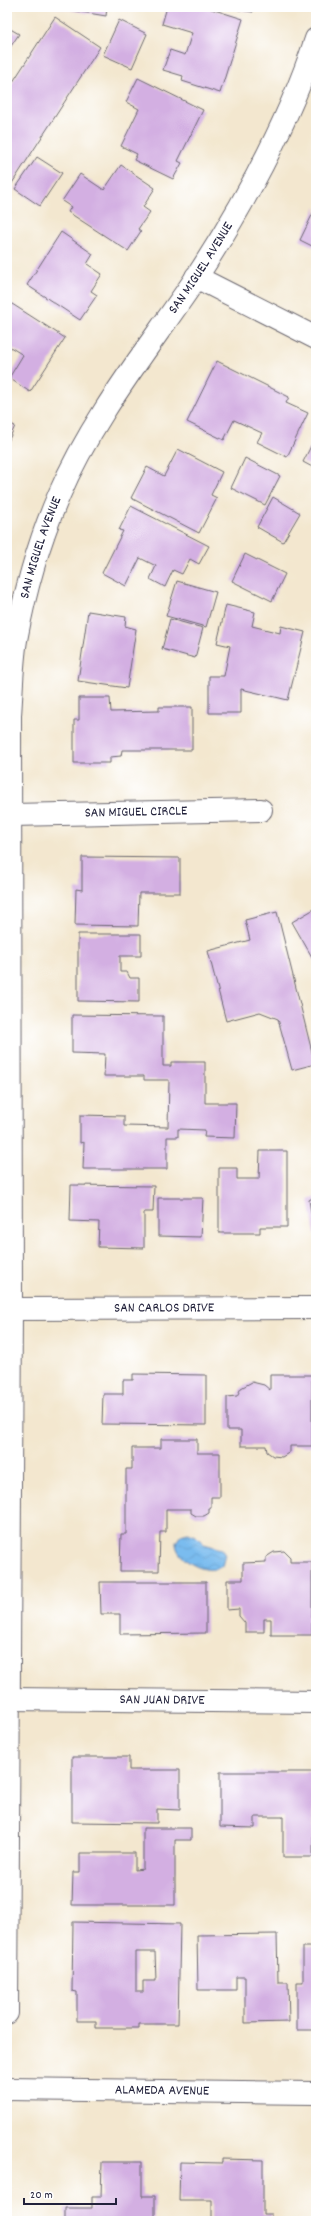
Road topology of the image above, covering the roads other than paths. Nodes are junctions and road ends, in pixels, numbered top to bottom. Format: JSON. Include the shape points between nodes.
{"nodes":[{"id":1,"x":316,"y":39,"type":"edge"},
{"id":2,"x":196,"y":277,"type":"junction"},
{"id":3,"x":316,"y":338,"type":"edge"},
{"id":4,"x":261,"y":810,"type":"dead end"},
{"id":5,"x":11,"y":815,"type":"junction"},
{"id":6,"x":316,"y":1308,"type":"edge"},
{"id":7,"x":9,"y":1309,"type":"edge"},
{"id":8,"x":7,"y":1699,"type":"edge"},
{"id":9,"x":316,"y":1702,"type":"edge"},
{"id":10,"x":7,"y":2013,"type":"edge"},
{"id":11,"x":7,"y":2089,"type":"edge"},
{"id":12,"x":316,"y":2093,"type":"edge"}],
"edges":[{"from":1,"to":2,"type":"street","name":"SAN MIGUEL AVENUE","via":[[305,71],[261,169]]},
{"from":2,"to":3,"type":"street"},
{"from":2,"to":5,"type":"street","name":"SAN MIGUEL AVENUE","via":[[151,341],[80,452],[40,543],[16,641],[10,715]]},
{"from":4,"to":5,"type":"street","name":"SAN MIGUEL CIRCLE"},
{"from":5,"to":7,"type":"street","name":"SAN MIGUEL AVENUE"},
{"from":6,"to":7,"type":"street","name":"SAN CARLOS DRIVE"},
{"from":7,"to":8,"type":"street","name":"SAN MIGUEL AVENUE"},
{"from":8,"to":9,"type":"street","name":"SAN JUAN DRIVE"},
{"from":8,"to":10,"type":"street","name":"SAN MIGUEL AVENUE"},
{"from":11,"to":12,"type":"street","name":"ALAMEDA AVENUE"}]}
